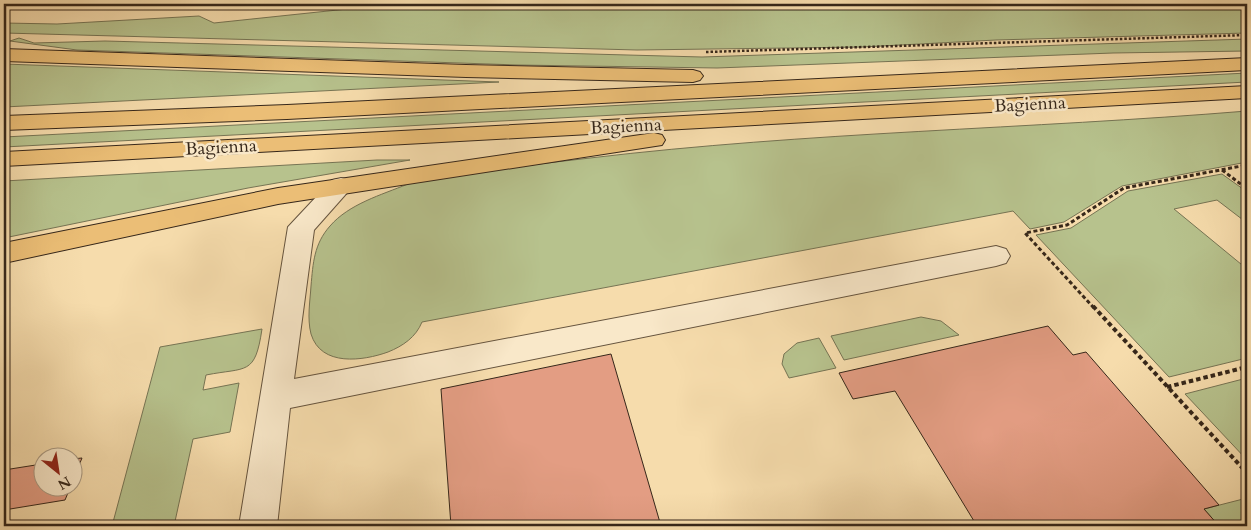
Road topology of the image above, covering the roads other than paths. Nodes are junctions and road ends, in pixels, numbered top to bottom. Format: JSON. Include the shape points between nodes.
{"nodes":[{"id":1,"x":4,"y":55,"type":"edge"},
{"id":2,"x":1247,"y":64,"type":"edge"},
{"id":3,"x":919,"y":80,"type":"junction"},
{"id":4,"x":1247,"y":92,"type":"edge"},
{"id":5,"x":827,"y":115,"type":"junction"},
{"id":6,"x":4,"y":124,"type":"edge"},
{"id":7,"x":4,"y":158,"type":"edge"},
{"id":8,"x":341,"y":186,"type":"junction"},
{"id":9,"x":4,"y":254,"type":"edge"},
{"id":10,"x":996,"y":256,"type":"dead end"},
{"id":11,"x":275,"y":397,"type":"junction"},
{"id":12,"x":258,"y":526,"type":"edge"}],
"edges":[{"from":1,"to":3,"type":"main road","via":[[466,71]]},
{"from":2,"to":3,"type":"main road","name":"Bagienna"},
{"from":3,"to":6,"type":"main road","name":"Bagienna"},
{"from":4,"to":5,"type":"main road","name":"Bagienna"},
{"from":5,"to":7,"type":"main road","name":"Bagienna"},
{"from":5,"to":8,"type":"main road"},
{"from":8,"to":9,"type":"main road","via":[[278,196]]},
{"from":8,"to":11,"type":"lane","via":[[302,227]]},
{"from":10,"to":11,"type":"lane"},
{"from":11,"to":12,"type":"lane"}]}
